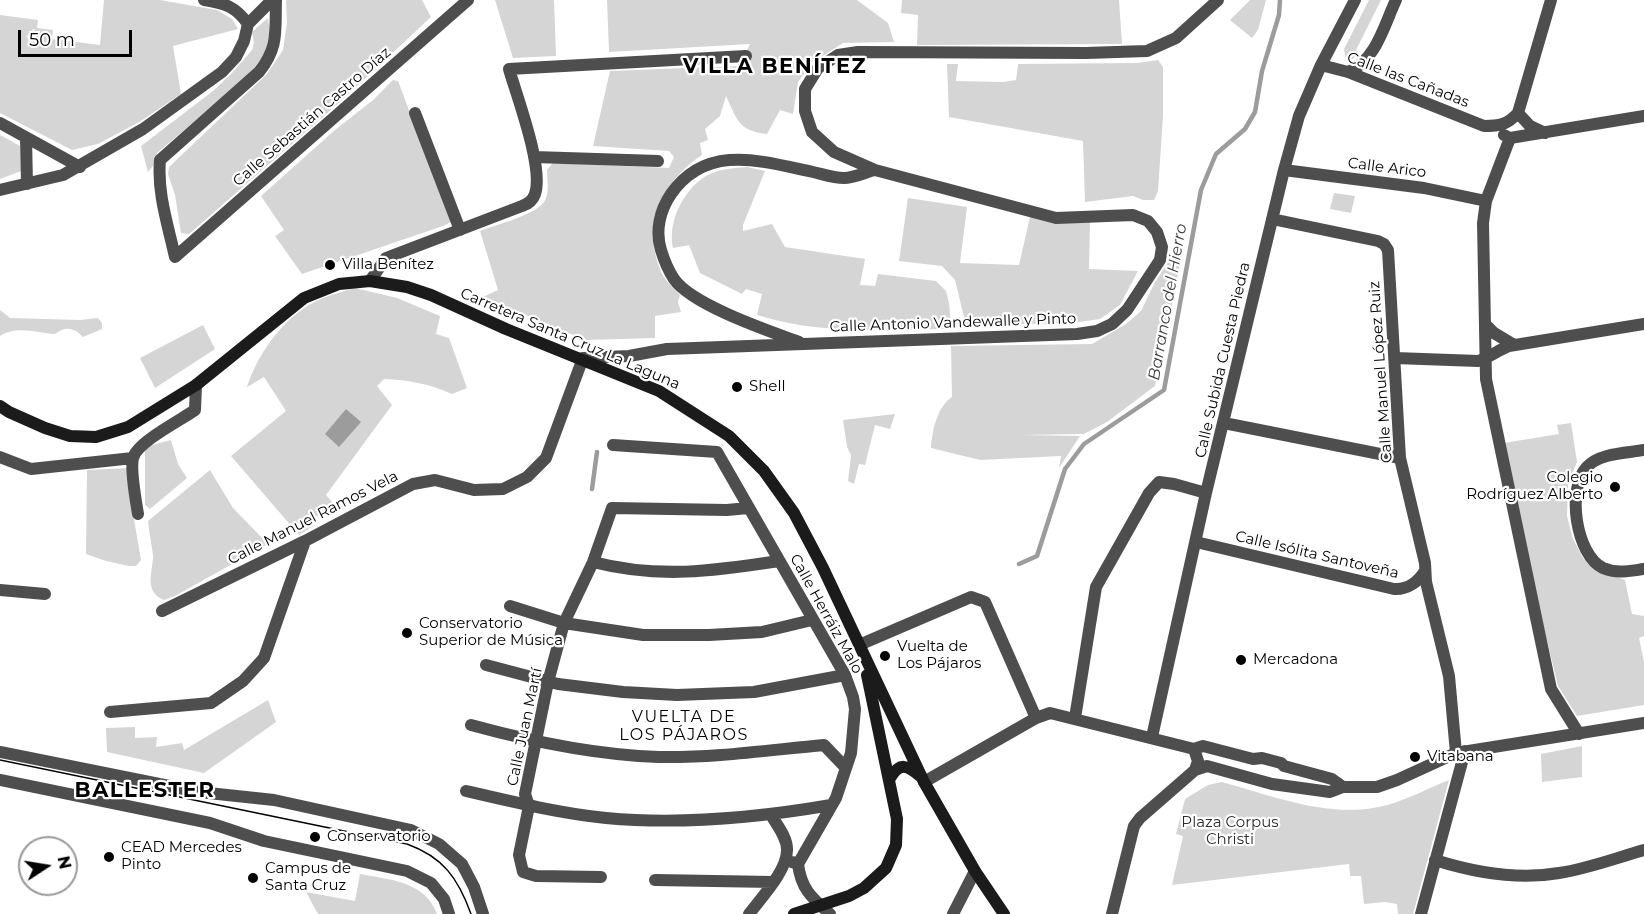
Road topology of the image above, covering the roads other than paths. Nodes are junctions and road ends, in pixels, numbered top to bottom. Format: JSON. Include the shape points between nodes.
{"nodes":[{"id":1,"x":204,"y":0,"type":"edge"},
{"id":2,"x":274,"y":0,"type":"edge"},
{"id":3,"x":468,"y":0,"type":"edge"},
{"id":4,"x":1218,"y":0,"type":"edge"},
{"id":5,"x":1355,"y":0,"type":"edge"},
{"id":6,"x":1396,"y":0,"type":"edge"},
{"id":7,"x":1551,"y":0,"type":"edge"},
{"id":8,"x":248,"y":24,"type":"junction"},
{"id":9,"x":1370,"y":55,"type":"junction"},
{"id":10,"x":746,"y":56,"type":"dead end"},
{"id":11,"x":1321,"y":65,"type":"junction"},
{"id":12,"x":1348,"y":72,"type":"junction"},
{"id":13,"x":1380,"y":84,"type":"junction"},
{"id":14,"x":415,"y":113,"type":"dead end"},
{"id":15,"x":1518,"y":113,"type":"junction"},
{"id":16,"x":1644,"y":116,"type":"edge"},
{"id":17,"x":0,"y":123,"type":"edge"},
{"id":18,"x":1484,"y":126,"type":"junction"},
{"id":19,"x":1545,"y":133,"type":"junction"},
{"id":20,"x":26,"y":138,"type":"junction"},
{"id":21,"x":1510,"y":138,"type":"junction"},
{"id":22,"x":534,"y":158,"type":"junction"},
{"id":23,"x":658,"y":161,"type":"dead end"},
{"id":24,"x":80,"y":167,"type":"junction"},
{"id":25,"x":875,"y":170,"type":"junction"},
{"id":26,"x":1284,"y":170,"type":"junction"},
{"id":27,"x":27,"y":184,"type":"junction"},
{"id":28,"x":0,"y":190,"type":"edge"},
{"id":29,"x":1486,"y":201,"type":"junction"},
{"id":30,"x":1272,"y":219,"type":"junction"},
{"id":31,"x":460,"y":230,"type":"junction"},
{"id":32,"x":370,"y":281,"type":"junction"},
{"id":33,"x":1644,"y":324,"type":"edge"},
{"id":34,"x":1486,"y":325,"type":"junction"},
{"id":35,"x":805,"y":344,"type":"junction"},
{"id":36,"x":1514,"y":345,"type":"junction"},
{"id":37,"x":583,"y":358,"type":"junction"},
{"id":38,"x":1395,"y":358,"type":"junction"},
{"id":39,"x":1485,"y":359,"type":"junction"},
{"id":40,"x":196,"y":385,"type":"junction"},
{"id":41,"x":0,"y":406,"type":"edge"},
{"id":42,"x":1224,"y":423,"type":"junction"},
{"id":43,"x":613,"y":445,"type":"dead end"},
{"id":44,"x":1644,"y":450,"type":"edge"},
{"id":45,"x":0,"y":457,"type":"edge"},
{"id":46,"x":133,"y":458,"type":"junction"},
{"id":47,"x":1400,"y":458,"type":"junction"},
{"id":48,"x":1206,"y":493,"type":"junction"},
{"id":49,"x":748,"y":508,"type":"junction"},
{"id":50,"x":138,"y":514,"type":"dead end"},
{"id":51,"x":305,"y":541,"type":"junction"},
{"id":52,"x":1196,"y":542,"type":"junction"},
{"id":53,"x":593,"y":561,"type":"junction"},
{"id":54,"x":779,"y":561,"type":"junction"},
{"id":55,"x":1644,"y":569,"type":"edge"},
{"id":56,"x":1425,"y":571,"type":"junction"},
{"id":57,"x":0,"y":590,"type":"edge"},
{"id":58,"x":45,"y":594,"type":"dead end"},
{"id":59,"x":510,"y":606,"type":"dead end"},
{"id":60,"x":162,"y":611,"type":"dead end"},
{"id":61,"x":812,"y":620,"type":"junction"},
{"id":62,"x":564,"y":623,"type":"junction"},
{"id":63,"x":860,"y":648,"type":"junction"},
{"id":64,"x":486,"y":665,"type":"dead end"},
{"id":65,"x":845,"y":675,"type":"junction"},
{"id":66,"x":548,"y":682,"type":"junction"},
{"id":67,"x":110,"y":712,"type":"dead end"},
{"id":68,"x":1036,"y":718,"type":"junction"},
{"id":69,"x":1075,"y":718,"type":"junction"},
{"id":70,"x":1644,"y":723,"type":"edge"},
{"id":71,"x":471,"y":725,"type":"dead end"},
{"id":72,"x":1578,"y":734,"type":"junction"},
{"id":73,"x":1152,"y":737,"type":"junction"},
{"id":74,"x":535,"y":742,"type":"junction"},
{"id":75,"x":1194,"y":749,"type":"junction"},
{"id":76,"x":0,"y":752,"type":"edge"},
{"id":77,"x":1461,"y":752,"type":"junction"},
{"id":78,"x":1252,"y":759,"type":"junction"},
{"id":79,"x":1284,"y":766,"type":"junction"},
{"id":80,"x":846,"y":768,"type":"junction"},
{"id":81,"x":1195,"y":770,"type":"junction"},
{"id":82,"x":1251,"y":777,"type":"junction"},
{"id":83,"x":890,"y":778,"type":"junction"},
{"id":84,"x":922,"y":779,"type":"junction"},
{"id":85,"x":0,"y":780,"type":"edge"},
{"id":86,"x":1279,"y":784,"type":"junction"},
{"id":87,"x":1343,"y":787,"type":"junction"},
{"id":88,"x":466,"y":791,"type":"dead end"},
{"id":89,"x":831,"y":805,"type":"junction"},
{"id":90,"x":529,"y":806,"type":"junction"},
{"id":91,"x":771,"y":815,"type":"junction"},
{"id":92,"x":1644,"y":850,"type":"edge"},
{"id":93,"x":1435,"y":860,"type":"junction"},
{"id":94,"x":792,"y":862,"type":"junction"},
{"id":95,"x":975,"y":871,"type":"junction"},
{"id":96,"x":601,"y":877,"type":"dead end"},
{"id":97,"x":655,"y":880,"type":"dead end"},
{"id":98,"x":773,"y":882,"type":"junction"},
{"id":99,"x":825,"y":910,"type":"edge"},
{"id":100,"x":449,"y":914,"type":"edge"},
{"id":101,"x":483,"y":914,"type":"edge"},
{"id":102,"x":748,"y":914,"type":"edge"},
{"id":103,"x":794,"y":914,"type":"edge"},
{"id":104,"x":953,"y":914,"type":"edge"},
{"id":105,"x":1004,"y":914,"type":"edge"},
{"id":106,"x":1112,"y":914,"type":"edge"},
{"id":107,"x":1421,"y":914,"type":"edge"}],
"edges":[{"from":1,"to":8,"type":"street","via":[[239,12]]},
{"from":2,"to":3,"type":"street","name":"Calle Sebastián Castro Díaz","via":[[275,39],[270,58],[160,160],[158,176],[175,257]]},
{"from":2,"to":8,"type":"street"},
{"from":4,"to":25,"type":"street","name":"Calle Antonio Vandewalle y Pinto","via":[[1176,38],[1147,51],[838,55],[818,68],[805,89],[805,111],[812,132],[834,152]]},
{"from":5,"to":11,"type":"street","name":"Calle Subida Cuesta Piedra"},
{"from":6,"to":9,"type":"street"},
{"from":7,"to":15,"type":"street"},
{"from":8,"to":24,"type":"street","via":[[236,57],[222,72],[144,129]]},
{"from":9,"to":12,"type":"street","via":[[1359,68]]},
{"from":9,"to":13,"type":"street"},
{"from":10,"to":22,"type":"street","via":[[509,69]]},
{"from":11,"to":12,"type":"street","name":"Calle las Cañadas"},
{"from":11,"to":26,"type":"street","name":"Calle Subida Cuesta Piedra","via":[[1299,116]]},
{"from":12,"to":13,"type":"street","name":"Calle las Cañadas"},
{"from":13,"to":18,"type":"street","name":"Calle las Cañadas"},
{"from":14,"to":31,"type":"street"},
{"from":15,"to":18,"type":"street","via":[[1501,126]]},
{"from":15,"to":19,"type":"street","via":[[1530,126]]},
{"from":16,"to":19,"type":"street"},
{"from":17,"to":20,"type":"street"},
{"from":18,"to":21,"type":"street","name":"Calle las Cañadas"},
{"from":19,"to":21,"type":"street"},
{"from":20,"to":24,"type":"street"},
{"from":20,"to":27,"type":"street"},
{"from":21,"to":29,"type":"street"},
{"from":22,"to":23,"type":"street"},
{"from":22,"to":31,"type":"street","via":[[537,184],[529,203]]},
{"from":24,"to":27,"type":"street"},
{"from":25,"to":35,"type":"street","via":[[844,178],[736,158],[698,168],[666,201],[658,221],[659,245],[675,281],[734,317]]},
{"from":25,"to":35,"type":"street","name":"Calle Antonio Vandewalle y Pinto","via":[[1056,218],[1133,215],[1148,221],[1157,232],[1162,247],[1160,260],[1127,310],[1097,331]]},
{"from":26,"to":29,"type":"street","name":"Calle Arico","via":[[1424,188]]},
{"from":26,"to":30,"type":"street","name":"Calle Subida Cuesta Piedra"},
{"from":27,"to":28,"type":"street"},
{"from":29,"to":34,"type":"street"},
{"from":30,"to":38,"type":"street","name":"Calle Manuel López Ruiz","via":[[1384,244],[1388,250]]},
{"from":30,"to":42,"type":"street","name":"Calle Subida Cuesta Piedra"},
{"from":31,"to":32,"type":"street","via":[[386,258]]},
{"from":32,"to":37,"type":"main road","name":"Carretera Santa Cruz La Laguna","via":[[430,295]]},
{"from":32,"to":40,"type":"main road","name":"Carretera Santa Cruz La Laguna","via":[[339,284],[304,298]]},
{"from":33,"to":36,"type":"street"},
{"from":34,"to":36,"type":"street"},
{"from":34,"to":39,"type":"street"},
{"from":35,"to":37,"type":"street","name":"Calle Antonio Vandewalle y Pinto","via":[[666,349]]},
{"from":36,"to":39,"type":"street"},
{"from":37,"to":51,"type":"street","name":"Calle Manuel Ramos Vela","via":[[546,458],[527,477],[503,489],[474,490],[435,480],[414,484]]},
{"from":37,"to":63,"type":"main road","name":"Carretera Santa Cruz La Laguna","via":[[659,391],[698,414],[729,436],[757,464],[794,513]]},
{"from":38,"to":39,"type":"street"},
{"from":38,"to":47,"type":"street","name":"Calle Manuel López Ruiz"},
{"from":39,"to":72,"type":"street","via":[[1551,689]]},
{"from":40,"to":41,"type":"main road","name":"Carretera Santa Cruz La Laguna","via":[[128,427],[96,437],[70,436],[45,428]]},
{"from":40,"to":46,"type":"street","via":[[195,410],[143,444]]},
{"from":42,"to":47,"type":"street"},
{"from":42,"to":48,"type":"street","name":"Calle Subida Cuesta Piedra"},
{"from":43,"to":49,"type":"street","name":"Calle Herráiz Malo","via":[[717,452]]},
{"from":44,"to":55,"type":"street","via":[[1615,454],[1587,467],[1577,489],[1575,514],[1584,546],[1601,567],[1619,573]]},
{"from":45,"to":46,"type":"street","via":[[31,469]]},
{"from":46,"to":50,"type":"street"},
{"from":47,"to":56,"type":"street","name":"Calle Manuel López Ruiz"},
{"from":48,"to":52,"type":"street","name":"Calle Subida Cuesta Piedra"},
{"from":48,"to":69,"type":"street","via":[[1159,482],[1149,493],[1096,587]]},
{"from":49,"to":53,"type":"street","name":"Calle Juan Martí","via":[[612,508]]},
{"from":49,"to":54,"type":"street","name":"Calle Herráiz Malo"},
{"from":51,"to":60,"type":"street","name":"Calle Manuel Ramos Vela"},
{"from":51,"to":67,"type":"street","via":[[264,658],[243,681],[211,703]]},
{"from":52,"to":56,"type":"street","name":"Calle Isólita Santoveña","via":[[1394,590],[1403,590]]},
{"from":52,"to":73,"type":"street","name":"Calle Subida Cuesta Piedra"},
{"from":53,"to":54,"type":"street","via":[[638,571],[690,573]]},
{"from":53,"to":62,"type":"street","name":"Calle Juan Martí"},
{"from":54,"to":61,"type":"street","name":"Calle Herráiz Malo"},
{"from":56,"to":77,"type":"street","name":"Calle Manuel López Ruiz","via":[[1449,676]]},
{"from":57,"to":58,"type":"street"},
{"from":59,"to":62,"type":"street"},
{"from":61,"to":62,"type":"street","via":[[762,632],[709,635],[643,635]]},
{"from":61,"to":65,"type":"street","name":"Calle Herráiz Malo"},
{"from":62,"to":66,"type":"street","name":"Calle Juan Martí"},
{"from":63,"to":68,"type":"street","via":[[971,597],[985,602]]},
{"from":63,"to":83,"type":"main road"},
{"from":63,"to":84,"type":"main road","name":"Carretera Santa Cruz La Laguna"},
{"from":64,"to":66,"type":"street"},
{"from":65,"to":66,"type":"street","via":[[754,692],[690,696]]},
{"from":65,"to":80,"type":"street","name":"Calle Herráiz Malo","via":[[855,709],[854,739]]},
{"from":66,"to":74,"type":"street","name":"Calle Juan Martí"},
{"from":68,"to":69,"type":"street","via":[[1050,713]]},
{"from":68,"to":84,"type":"street"},
{"from":69,"to":73,"type":"street"},
{"from":70,"to":72,"type":"street"},
{"from":71,"to":74,"type":"street"},
{"from":72,"to":77,"type":"street"},
{"from":73,"to":75,"type":"street"},
{"from":74,"to":80,"type":"street","via":[[660,757],[824,745]]},
{"from":74,"to":90,"type":"street","name":"Calle Juan Martí","via":[[525,794]]},
{"from":75,"to":78,"type":"street","via":[[1203,746]]},
{"from":75,"to":81,"type":"street","via":[[1198,760]]},
{"from":76,"to":101,"type":"street","via":[[199,792],[274,800],[411,830],[439,844],[462,864]]},
{"from":77,"to":87,"type":"street","via":[[1377,787]]},
{"from":77,"to":93,"type":"street"},
{"from":78,"to":79,"type":"street","via":[[1262,758]]},
{"from":78,"to":82,"type":"street","via":[[1247,768]]},
{"from":79,"to":86,"type":"street","via":[[1285,777]]},
{"from":79,"to":87,"type":"street","via":[[1332,779]]},
{"from":80,"to":89,"type":"street","name":"Calle Herráiz Malo"},
{"from":81,"to":82,"type":"street","via":[[1207,766]]},
{"from":81,"to":106,"type":"street","via":[[1134,826]]},
{"from":82,"to":86,"type":"street"},
{"from":83,"to":84,"type":"main road","via":[[902,767],[911,768]]},
{"from":83,"to":99,"type":"main road","via":[[898,832],[891,859],[864,888]]},
{"from":84,"to":95,"type":"main road","name":"Carretera Santa Cruz La Laguna"},
{"from":85,"to":100,"type":"street","via":[[210,823],[264,841],[407,871],[431,883],[444,899]]},
{"from":86,"to":87,"type":"street","via":[[1330,792]]},
{"from":88,"to":90,"type":"street"},
{"from":89,"to":91,"type":"street"},
{"from":89,"to":94,"type":"street","name":"Calle Herráiz Malo"},
{"from":90,"to":91,"type":"street","via":[[655,821]]},
{"from":90,"to":96,"type":"street","name":"Calle Juan Martí","via":[[519,855],[523,872],[536,876]]},
{"from":91,"to":94,"type":"street","via":[[782,832]]},
{"from":92,"to":93,"type":"street","via":[[1558,873],[1519,876]]},
{"from":93,"to":107,"type":"street"},
{"from":94,"to":98,"type":"street","name":"Calle Herráiz Malo"},
{"from":94,"to":99,"type":"street","via":[[805,891]]},
{"from":95,"to":104,"type":"street"},
{"from":95,"to":105,"type":"main road","name":"Carretera Santa Cruz La Laguna"},
{"from":97,"to":98,"type":"street"},
{"from":98,"to":102,"type":"street","name":"Calle Herráiz Malo"},
{"from":99,"to":103,"type":"main road"}]}
